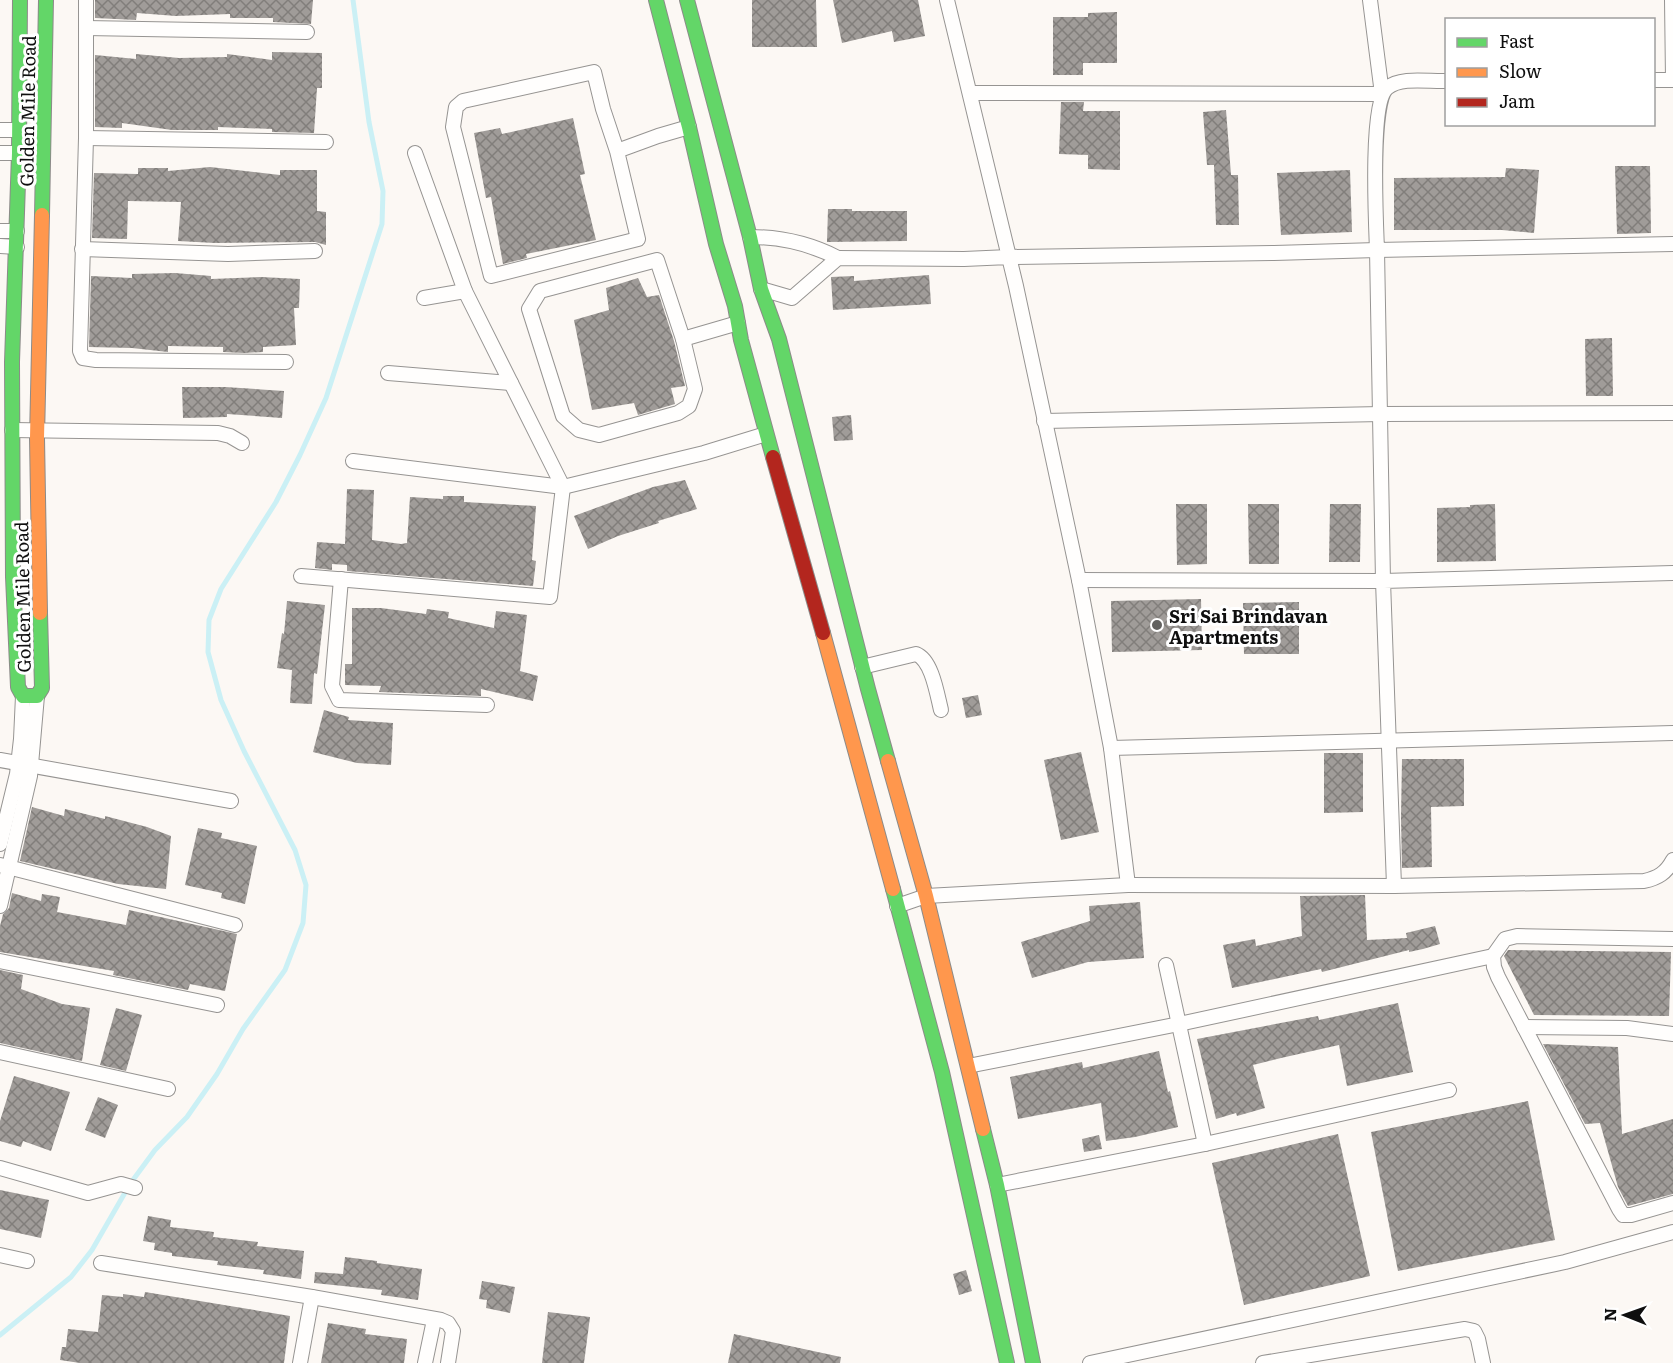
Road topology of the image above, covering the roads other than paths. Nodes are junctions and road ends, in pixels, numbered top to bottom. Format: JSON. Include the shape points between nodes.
{"nodes":[{"id":1,"x":20,"y":0,"type":"edge"},
{"id":2,"x":46,"y":0,"type":"edge"},
{"id":3,"x":86,"y":0,"type":"edge"},
{"id":4,"x":656,"y":0,"type":"edge"},
{"id":5,"x":687,"y":0,"type":"edge"},
{"id":6,"x":947,"y":0,"type":"edge"},
{"id":7,"x":1370,"y":0,"type":"edge"},
{"id":8,"x":1672,"y":0,"type":"edge"},
{"id":9,"x":86,"y":28,"type":"junction"},
{"id":10,"x":307,"y":32,"type":"dead end"},
{"id":11,"x":1655,"y":80,"type":"edge"},
{"id":12,"x":1673,"y":80,"type":"edge"},
{"id":13,"x":1445,"y":81,"type":"edge"},
{"id":14,"x":969,"y":93,"type":"junction"},
{"id":15,"x":1382,"y":94,"type":"junction"},
{"id":16,"x":689,"y":127,"type":"junction"},
{"id":17,"x":0,"y":130,"type":"edge"},
{"id":18,"x":20,"y":130,"type":"junction"},
{"id":19,"x":86,"y":138,"type":"junction"},
{"id":20,"x":326,"y":142,"type":"dead end"},
{"id":21,"x":617,"y":151,"type":"junction"},
{"id":22,"x":0,"y":153,"type":"edge"},
{"id":23,"x":19,"y":153,"type":"junction"},
{"id":24,"x":415,"y":153,"type":"dead end"},
{"id":25,"x":0,"y":231,"type":"edge"},
{"id":26,"x":750,"y":237,"type":"junction"},
{"id":27,"x":17,"y":241,"type":"junction"},
{"id":28,"x":1673,"y":244,"type":"edge"},
{"id":29,"x":0,"y":246,"type":"edge"},
{"id":30,"x":43,"y":246,"type":"junction"},
{"id":31,"x":82,"y":249,"type":"junction"},
{"id":32,"x":1377,"y":250,"type":"junction"},
{"id":33,"x":315,"y":251,"type":"dead end"},
{"id":34,"x":1009,"y":257,"type":"junction"},
{"id":35,"x":838,"y":258,"type":"junction"},
{"id":36,"x":761,"y":289,"type":"junction"},
{"id":37,"x":465,"y":291,"type":"junction"},
{"id":38,"x":424,"y":298,"type":"dead end"},
{"id":39,"x":738,"y":323,"type":"junction"},
{"id":40,"x":683,"y":339,"type":"junction"},
{"id":41,"x":286,"y":362,"type":"dead end"},
{"id":42,"x":388,"y":373,"type":"dead end"},
{"id":43,"x":511,"y":383,"type":"junction"},
{"id":44,"x":1673,"y":413,"type":"edge"},
{"id":45,"x":1381,"y":414,"type":"junction"},
{"id":46,"x":1044,"y":421,"type":"junction"},
{"id":47,"x":38,"y":429,"type":"junction"},
{"id":48,"x":12,"y":430,"type":"junction"},
{"id":49,"x":766,"y":434,"type":"junction"},
{"id":50,"x":242,"y":443,"type":"dead end"},
{"id":51,"x":353,"y":461,"type":"dead end"},
{"id":52,"x":562,"y":487,"type":"junction"},
{"id":53,"x":1673,"y":573,"type":"edge"},
{"id":54,"x":39,"y":576,"type":"junction"},
{"id":55,"x":301,"y":576,"type":"dead end"},
{"id":56,"x":13,"y":577,"type":"junction"},
{"id":57,"x":341,"y":579,"type":"junction"},
{"id":58,"x":1079,"y":580,"type":"junction"},
{"id":59,"x":1383,"y":581,"type":"junction"},
{"id":60,"x":841,"y":643,"type":"junction"},
{"id":61,"x":862,"y":666,"type":"junction"},
{"id":62,"x":30,"y":696,"type":"junction"},
{"id":63,"x":488,"y":705,"type":"dead end"},
{"id":64,"x":941,"y":710,"type":"dead end"},
{"id":65,"x":1673,"y":733,"type":"edge"},
{"id":66,"x":1389,"y":741,"type":"junction"},
{"id":67,"x":1111,"y":748,"type":"junction"},
{"id":68,"x":0,"y":760,"type":"edge"},
{"id":69,"x":25,"y":765,"type":"junction"},
{"id":70,"x":231,"y":801,"type":"dead end"},
{"id":71,"x":0,"y":844,"type":"edge"},
{"id":72,"x":1673,"y":860,"type":"edge"},
{"id":73,"x":5,"y":866,"type":"edge"},
{"id":74,"x":1128,"y":885,"type":"junction"},
{"id":75,"x":1394,"y":886,"type":"junction"},
{"id":76,"x":926,"y":896,"type":"junction"},
{"id":77,"x":0,"y":906,"type":"edge"},
{"id":78,"x":897,"y":906,"type":"junction"},
{"id":79,"x":235,"y":925,"type":"dead end"},
{"id":80,"x":1673,"y":939,"type":"edge"},
{"id":81,"x":1493,"y":956,"type":"junction"},
{"id":82,"x":0,"y":961,"type":"edge"},
{"id":83,"x":1166,"y":964,"type":"dead end"},
{"id":84,"x":217,"y":1005,"type":"dead end"},
{"id":85,"x":1179,"y":1024,"type":"junction"},
{"id":86,"x":1524,"y":1028,"type":"junction"},
{"id":87,"x":1673,"y":1034,"type":"edge"},
{"id":88,"x":0,"y":1052,"type":"edge"},
{"id":89,"x":968,"y":1066,"type":"junction"},
{"id":90,"x":168,"y":1089,"type":"dead end"},
{"id":91,"x":1449,"y":1090,"type":"dead end"},
{"id":92,"x":1205,"y":1144,"type":"junction"},
{"id":93,"x":0,"y":1168,"type":"edge"},
{"id":94,"x":997,"y":1185,"type":"junction"},
{"id":95,"x":130,"y":1186,"type":"dead end"},
{"id":96,"x":1673,"y":1203,"type":"edge"},
{"id":97,"x":1673,"y":1232,"type":"edge"},
{"id":98,"x":0,"y":1255,"type":"edge"},
{"id":99,"x":27,"y":1261,"type":"dead end"},
{"id":100,"x":101,"y":1263,"type":"dead end"},
{"id":101,"x":312,"y":1297,"type":"junction"},
{"id":102,"x":434,"y":1320,"type":"junction"},
{"id":103,"x":1325,"y":1358,"type":"edge"},
{"id":104,"x":1293,"y":1361,"type":"edge"},
{"id":105,"x":300,"y":1363,"type":"edge"},
{"id":106,"x":425,"y":1363,"type":"edge"},
{"id":107,"x":448,"y":1363,"type":"edge"},
{"id":108,"x":1007,"y":1363,"type":"edge"},
{"id":109,"x":1034,"y":1363,"type":"edge"},
{"id":110,"x":1090,"y":1363,"type":"edge"},
{"id":111,"x":1263,"y":1363,"type":"edge"},
{"id":112,"x":1483,"y":1363,"type":"edge"}],
"edges":[{"from":1,"to":18,"type":"main road","name":"Golden Mile Road"},
{"from":2,"to":30,"type":"main road","name":"Golden Mile Road"},
{"from":3,"to":9,"type":"street"},
{"from":4,"to":16,"type":"main road"},
{"from":5,"to":26,"type":"main road"},
{"from":6,"to":14,"type":"street"},
{"from":7,"to":15,"type":"street"},
{"from":8,"to":12,"type":"street"},
{"from":9,"to":10,"type":"street"},
{"from":9,"to":19,"type":"street"},
{"from":11,"to":12,"type":"street"},
{"from":13,"to":15,"type":"street","via":[[1401,82]]},
{"from":14,"to":15,"type":"street"},
{"from":14,"to":34,"type":"street"},
{"from":15,"to":32,"type":"street","via":[[1377,118]]},
{"from":16,"to":21,"type":"street"},
{"from":16,"to":39,"type":"main road"},
{"from":17,"to":18,"type":"street"},
{"from":18,"to":23,"type":"main road","name":"Golden Mile Road"},
{"from":19,"to":20,"type":"street"},
{"from":19,"to":31,"type":"street"},
{"from":21,"to":21,"type":"street","via":[[594,72],[463,101],[456,107],[453,127],[491,276],[638,239]]},
{"from":22,"to":23,"type":"street"},
{"from":23,"to":27,"type":"main road","name":"Golden Mile Road"},
{"from":24,"to":37,"type":"street"},
{"from":25,"to":27,"type":"street"},
{"from":26,"to":35,"type":"street","via":[[790,240]]},
{"from":26,"to":36,"type":"main road"},
{"from":27,"to":29,"type":"street"},
{"from":27,"to":30,"type":"main road"},
{"from":27,"to":48,"type":"main road","name":"Golden Mile Road"},
{"from":28,"to":32,"type":"street"},
{"from":30,"to":47,"type":"main road","name":"Golden Mile Road"},
{"from":31,"to":33,"type":"street","via":[[228,254]]},
{"from":31,"to":41,"type":"street","via":[[83,357]]},
{"from":32,"to":34,"type":"street"},
{"from":32,"to":45,"type":"street"},
{"from":34,"to":35,"type":"street"},
{"from":34,"to":46,"type":"street"},
{"from":35,"to":36,"type":"street","via":[[792,298]]},
{"from":36,"to":60,"type":"main road","via":[[779,339]]},
{"from":37,"to":38,"type":"street"},
{"from":37,"to":43,"type":"street"},
{"from":39,"to":40,"type":"street"},
{"from":39,"to":49,"type":"main road"},
{"from":40,"to":40,"type":"street","via":[[695,389],[689,405],[678,413],[598,435],[579,430],[563,416],[530,309],[540,291],[657,260]]},
{"from":42,"to":43,"type":"street"},
{"from":43,"to":52,"type":"street"},
{"from":44,"to":45,"type":"street"},
{"from":45,"to":46,"type":"street"},
{"from":45,"to":59,"type":"street"},
{"from":46,"to":58,"type":"street"},
{"from":47,"to":48,"type":"street"},
{"from":47,"to":50,"type":"street","via":[[218,433]]},
{"from":47,"to":54,"type":"main road","name":"Golden Mile Road"},
{"from":48,"to":56,"type":"main road","name":"Golden Mile Road"},
{"from":49,"to":52,"type":"street"},
{"from":49,"to":60,"type":"main road"},
{"from":51,"to":52,"type":"street"},
{"from":52,"to":57,"type":"street","via":[[550,597]]},
{"from":53,"to":59,"type":"street"},
{"from":54,"to":56,"type":"main road"},
{"from":54,"to":62,"type":"main road","name":"Golden Mile Road","via":[[42,688]]},
{"from":55,"to":57,"type":"street"},
{"from":56,"to":62,"type":"main road","name":"Golden Mile Road","via":[[18,687]]},
{"from":57,"to":63,"type":"street","via":[[332,686],[339,700]]},
{"from":58,"to":59,"type":"street"},
{"from":58,"to":67,"type":"street"},
{"from":59,"to":66,"type":"street"},
{"from":60,"to":61,"type":"main road"},
{"from":60,"to":78,"type":"main road"},
{"from":61,"to":64,"type":"street","via":[[916,654],[922,657],[928,664]]},
{"from":61,"to":76,"type":"main road"},
{"from":62,"to":69,"type":"street"},
{"from":65,"to":66,"type":"street"},
{"from":66,"to":67,"type":"street"},
{"from":66,"to":75,"type":"street"},
{"from":67,"to":74,"type":"street"},
{"from":68,"to":69,"type":"street"},
{"from":69,"to":70,"type":"street"},
{"from":69,"to":71,"type":"street"},
{"from":69,"to":73,"type":"street"},
{"from":72,"to":75,"type":"street","via":[[1659,878],[1644,881]]},
{"from":73,"to":77,"type":"street"},
{"from":73,"to":79,"type":"street"},
{"from":74,"to":75,"type":"street"},
{"from":74,"to":76,"type":"street"},
{"from":76,"to":78,"type":"street"},
{"from":76,"to":89,"type":"main road"},
{"from":78,"to":108,"type":"main road","via":[[942,1072]]},
{"from":80,"to":81,"type":"street","via":[[1517,936],[1505,939]]},
{"from":81,"to":85,"type":"street"},
{"from":81,"to":86,"type":"street","via":[[1498,977]]},
{"from":82,"to":84,"type":"street"},
{"from":83,"to":85,"type":"street"},
{"from":85,"to":89,"type":"street"},
{"from":85,"to":92,"type":"street"},
{"from":86,"to":87,"type":"street","via":[[1627,1028]]},
{"from":86,"to":96,"type":"street","via":[[1623,1215]]},
{"from":88,"to":90,"type":"street"},
{"from":89,"to":94,"type":"main road"},
{"from":91,"to":92,"type":"street"},
{"from":92,"to":94,"type":"street"},
{"from":93,"to":95,"type":"street","via":[[88,1193],[114,1185]]},
{"from":94,"to":109,"type":"main road"},
{"from":97,"to":110,"type":"street","via":[[1565,1262]]},
{"from":98,"to":99,"type":"street"},
{"from":100,"to":101,"type":"street"},
{"from":101,"to":102,"type":"street"},
{"from":101,"to":105,"type":"street"},
{"from":102,"to":106,"type":"street"},
{"from":102,"to":107,"type":"street","via":[[448,1323],[453,1331]]},
{"from":103,"to":104,"type":"street"},
{"from":103,"to":112,"type":"street","via":[[1465,1329],[1474,1331]]},
{"from":104,"to":111,"type":"street"}]}
